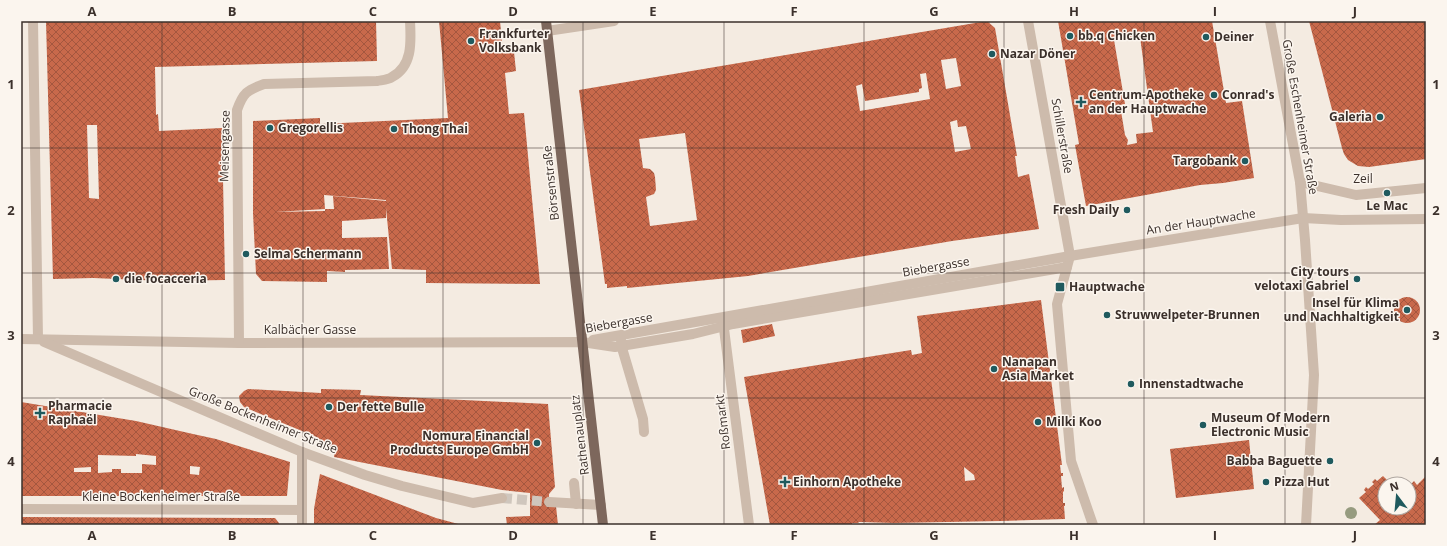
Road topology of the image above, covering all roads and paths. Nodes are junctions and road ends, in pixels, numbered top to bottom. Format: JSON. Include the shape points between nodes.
{"nodes":[{"id":1,"x":33,"y":21,"type":"edge"},
{"id":2,"x":410,"y":21,"type":"edge"},
{"id":3,"x":614,"y":21,"type":"edge"},
{"id":4,"x":1028,"y":21,"type":"edge"},
{"id":5,"x":1270,"y":21,"type":"edge"},
{"id":6,"x":547,"y":26,"type":"edge"},
{"id":7,"x":1300,"y":182,"type":"junction"},
{"id":8,"x":1426,"y":188,"type":"edge"},
{"id":9,"x":1303,"y":218,"type":"junction"},
{"id":10,"x":1426,"y":219,"type":"edge"},
{"id":11,"x":1070,"y":256,"type":"junction"},
{"id":12,"x":1067,"y":267,"type":"junction"},
{"id":13,"x":724,"y":321,"type":"junction"},
{"id":14,"x":21,"y":339,"type":"edge"},
{"id":15,"x":38,"y":340,"type":"junction"},
{"id":16,"x":622,"y":341,"type":"junction"},
{"id":17,"x":582,"y":342,"type":"junction"},
{"id":18,"x":239,"y":343,"type":"junction"},
{"id":19,"x":644,"y":432,"type":"dead end"},
{"id":20,"x":302,"y":452,"type":"junction"},
{"id":21,"x":574,"y":483,"type":"dead end"},
{"id":22,"x":502,"y":498,"type":"tunnel mouth"},
{"id":23,"x":549,"y":502,"type":"tunnel mouth"},
{"id":24,"x":576,"y":504,"type":"junction"},
{"id":25,"x":601,"y":505,"type":"junction"},
{"id":26,"x":21,"y":509,"type":"edge"},
{"id":27,"x":302,"y":510,"type":"junction"},
{"id":28,"x":302,"y":525,"type":"edge"},
{"id":29,"x":603,"y":525,"type":"edge"},
{"id":30,"x":749,"y":525,"type":"edge"},
{"id":31,"x":1093,"y":525,"type":"edge"},
{"id":32,"x":1306,"y":525,"type":"edge"}],
"edges":[{"from":1,"to":15,"type":"street"},
{"from":2,"to":18,"type":"street","name":"Meisengasse","via":[[411,46],[408,59],[402,70],[391,78],[377,81],[264,84],[249,90],[241,98],[237,110]]},
{"from":3,"to":6,"type":"street"},
{"from":4,"to":11,"type":"street","name":"Schillerstraße"},
{"from":5,"to":7,"type":"street","name":"Große Eschenheimer Straße"},
{"from":6,"to":17,"type":"main road","name":"Börsenstraße"},
{"from":7,"to":8,"type":"street","name":"Zeil","via":[[1356,195]]},
{"from":7,"to":9,"type":"street","name":"Große Eschenheimer Straße"},
{"from":9,"to":10,"type":"street"},
{"from":9,"to":11,"type":"street","name":"An der Hauptwache"},
{"from":9,"to":32,"type":"street","via":[[1314,375]]},
{"from":11,"to":12,"type":"street"},
{"from":11,"to":13,"type":"street","name":"Biebergasse"},
{"from":12,"to":13,"type":"street","name":"Biebergasse"},
{"from":12,"to":31,"type":"street","via":[[1057,304],[1071,461]]},
{"from":13,"to":16,"type":"street","name":"Biebergasse","via":[[691,324]]},
{"from":13,"to":30,"type":"street","name":"Roßmarkt"},
{"from":14,"to":15,"type":"street","name":"Große Bockenheimer Straße"},
{"from":15,"to":18,"type":"street","name":"Kalbächer Gasse"},
{"from":15,"to":20,"type":"street","name":"Große Bockenheimer Straße"},
{"from":16,"to":17,"type":"street","name":"Biebergasse","via":[[615,347]]},
{"from":16,"to":19,"type":"street","via":[[643,419]]},
{"from":17,"to":18,"type":"street","name":"Kalbächer Gasse"},
{"from":17,"to":25,"type":"main road","name":"Rathenauplatz"},
{"from":20,"to":22,"type":"street","name":"Große Bockenheimer Straße","via":[[365,475],[440,496],[473,503]]},
{"from":20,"to":27,"type":"street"},
{"from":21,"to":24,"type":"street","name":"Rathenauplatz"},
{"from":23,"to":24,"type":"street"},
{"from":24,"to":25,"type":"street"},
{"from":25,"to":29,"type":"main road","name":"Rathenauplatz"},
{"from":26,"to":27,"type":"street","name":"Kleine Bockenheimer Straße"},
{"from":27,"to":28,"type":"street"}]}
